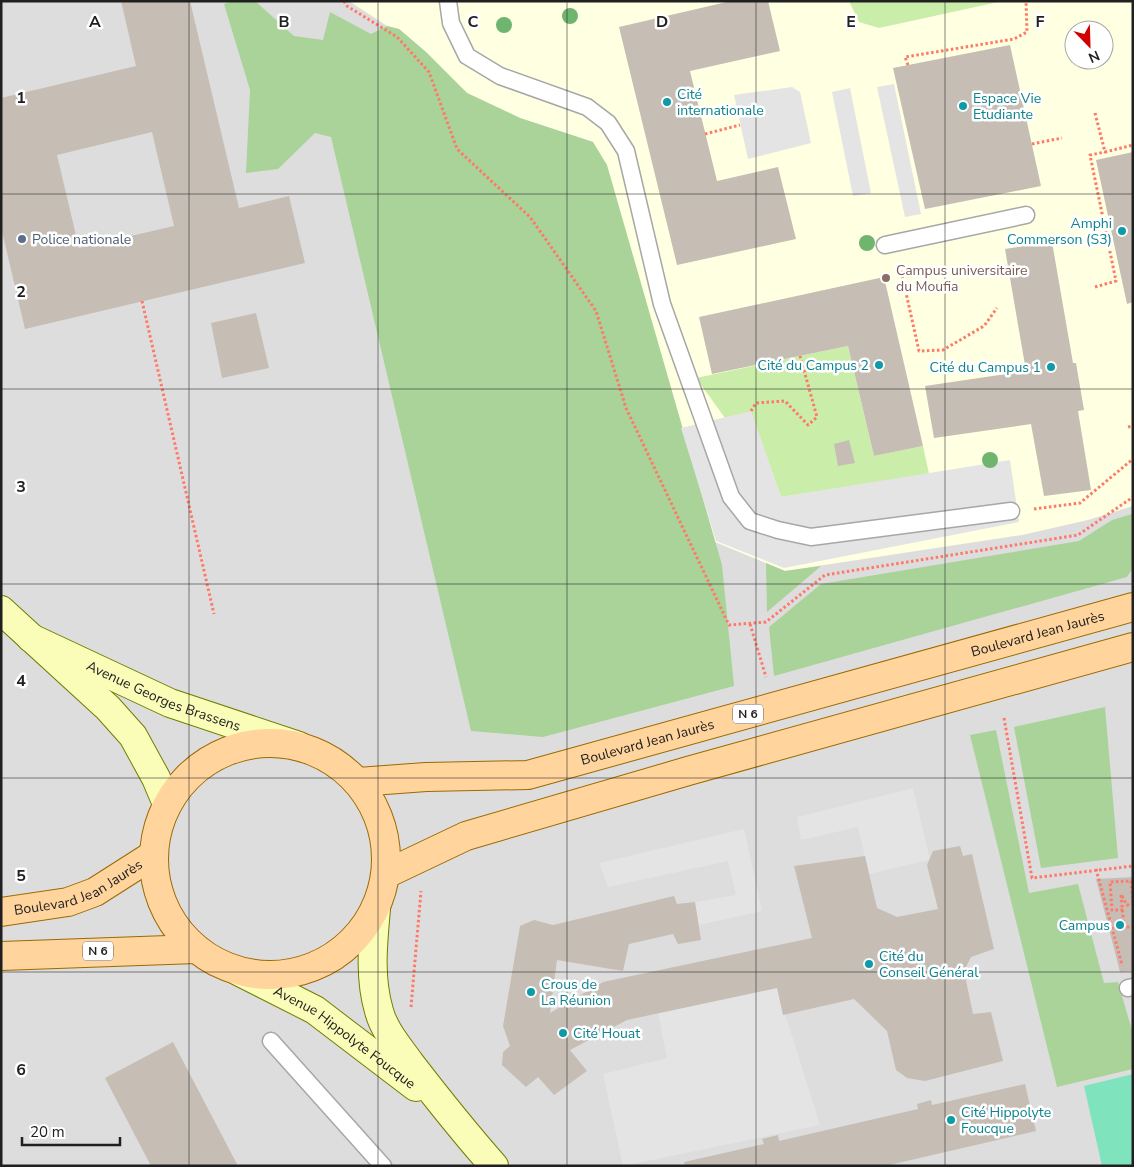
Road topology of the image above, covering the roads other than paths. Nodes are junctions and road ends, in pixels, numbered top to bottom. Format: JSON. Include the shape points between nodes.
{"nodes":[{"id":1,"x":448,"y":1,"type":"edge"},
{"id":2,"x":1026,"y":215,"type":"dead end"},
{"id":3,"x":885,"y":246,"type":"dead end"},
{"id":4,"x":1011,"y":512,"type":"road end"},
{"id":5,"x":1133,"y":607,"type":"edge"},
{"id":6,"x":1,"y":610,"type":"edge"},
{"id":7,"x":31,"y":638,"type":"junction"},
{"id":8,"x":1133,"y":647,"type":"edge"},
{"id":9,"x":299,"y":746,"type":"junction"},
{"id":10,"x":358,"y":782,"type":"junction"},
{"id":11,"x":167,"y":804,"type":"junction"},
{"id":12,"x":153,"y":855,"type":"junction"},
{"id":13,"x":386,"y":874,"type":"junction"},
{"id":14,"x":376,"y":909,"type":"junction"},
{"id":15,"x":1,"y":912,"type":"edge"},
{"id":16,"x":196,"y":949,"type":"junction"},
{"id":17,"x":1,"y":956,"type":"edge"},
{"id":18,"x":238,"y":971,"type":"junction"},
{"id":19,"x":271,"y":1041,"type":"dead end"},
{"id":20,"x":447,"y":1112,"type":"junction"},
{"id":21,"x":383,"y":1166,"type":"edge"},
{"id":22,"x":494,"y":1166,"type":"edge"}],
"edges":[{"from":1,"to":4,"type":"lane","via":[[451,23],[467,56],[500,76],[587,107],[608,123],[626,151],[662,304],[731,497],[750,522],[811,537]]},
{"from":2,"to":3,"type":"lane"},
{"from":5,"to":10,"type":"main road","name":"Boulevard Jean Jaurès","number":"N 6","via":[[528,775]]},
{"from":6,"to":7,"type":"street","name":"Avenue Georges Brassens"},
{"from":7,"to":9,"type":"street","name":"Avenue Georges Brassens","via":[[170,703]]},
{"from":7,"to":11,"type":"street","name":"Avenue Georges Brassens","via":[[108,708],[133,736]]},
{"from":8,"to":13,"type":"main road","via":[[466,836]]},
{"from":9,"to":10,"type":"main road","name":"Boulevard Jean Jaurès","via":[[332,760]]},
{"from":9,"to":11,"type":"main road","name":"Boulevard Jean Jaurès","via":[[261,743],[223,752],[190,774]]},
{"from":10,"to":13,"type":"main road","name":"Boulevard Jean Jaurès","via":[[376,809],[385,841]]},
{"from":11,"to":12,"type":"main road","name":"Boulevard Jean Jaurès","via":[[157,829]]},
{"from":12,"to":15,"type":"main road","name":"Boulevard Jean Jaurès","via":[[95,892]]},
{"from":12,"to":16,"type":"main road","name":"Boulevard Jean Jaurès","via":[[157,890],[172,922]]},
{"from":13,"to":14,"type":"main road","name":"Boulevard Jean Jaurès"},
{"from":14,"to":18,"type":"main road","name":"Boulevard Jean Jaurès","via":[[356,936],[328,959],[300,971],[269,975]]},
{"from":14,"to":20,"type":"street","name":"Avenue Hippolyte Foucque","via":[[373,986],[379,1012],[388,1033]]},
{"from":16,"to":17,"type":"main road","number":"N 6"},
{"from":16,"to":18,"type":"main road","name":"Boulevard Jean Jaurès"},
{"from":18,"to":20,"type":"street","name":"Avenue Hippolyte Foucque","via":[[315,1010]]},
{"from":19,"to":21,"type":"lane"},
{"from":20,"to":22,"type":"street","name":"Avenue Hippolyte Foucque"}]}
